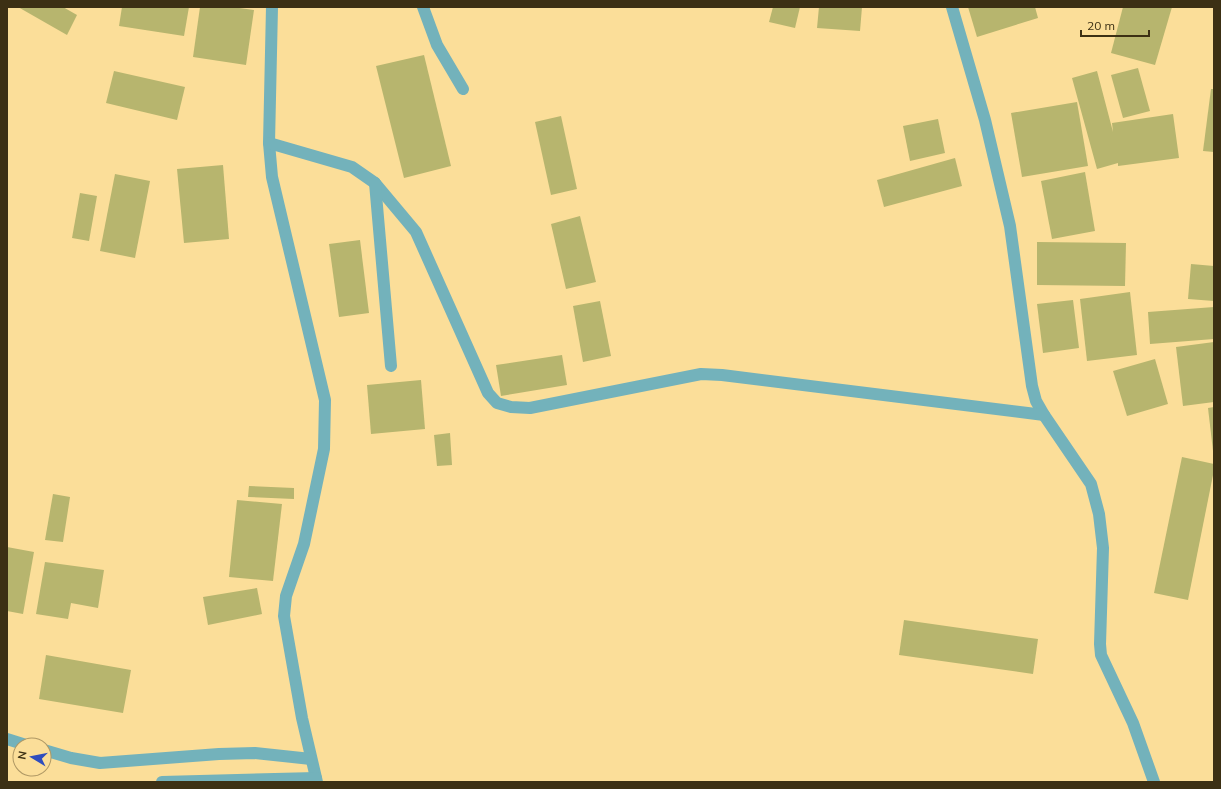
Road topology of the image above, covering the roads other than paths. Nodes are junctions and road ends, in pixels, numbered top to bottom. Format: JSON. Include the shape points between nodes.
{"nodes":[{"id":1,"x":272,"y":7,"type":"edge"},
{"id":2,"x":423,"y":7,"type":"edge"},
{"id":3,"x":952,"y":7,"type":"edge"},
{"id":4,"x":463,"y":89,"type":"dead end"},
{"id":5,"x":269,"y":143,"type":"junction"},
{"id":6,"x":375,"y":183,"type":"junction"},
{"id":7,"x":391,"y":366,"type":"dead end"},
{"id":8,"x":1044,"y":415,"type":"junction"},
{"id":9,"x":52,"y":752,"type":"edge"},
{"id":10,"x":311,"y":759,"type":"junction"},
{"id":11,"x":316,"y":780,"type":"edge"},
{"id":12,"x":162,"y":782,"type":"edge"},
{"id":13,"x":1154,"y":782,"type":"edge"}],
"edges":[{"from":1,"to":5,"type":"street"},
{"from":2,"to":4,"type":"street","via":[[437,45]]},
{"from":3,"to":8,"type":"street","via":[[985,120],[1010,226],[1032,386],[1036,401]]},
{"from":5,"to":6,"type":"street","via":[[352,167]]},
{"from":5,"to":10,"type":"street","via":[[272,176],[325,400],[324,449],[304,544],[286,596],[284,616]]},
{"from":6,"to":7,"type":"street"},
{"from":6,"to":8,"type":"street","via":[[416,232],[488,393],[497,403],[530,408],[701,374]]},
{"from":8,"to":13,"type":"street","via":[[1091,484],[1099,514],[1103,548],[1100,644],[1102,655],[1133,723]]},
{"from":9,"to":10,"type":"street","via":[[100,763],[255,753]]},
{"from":10,"to":11,"type":"street"},
{"from":11,"to":12,"type":"street"}]}
